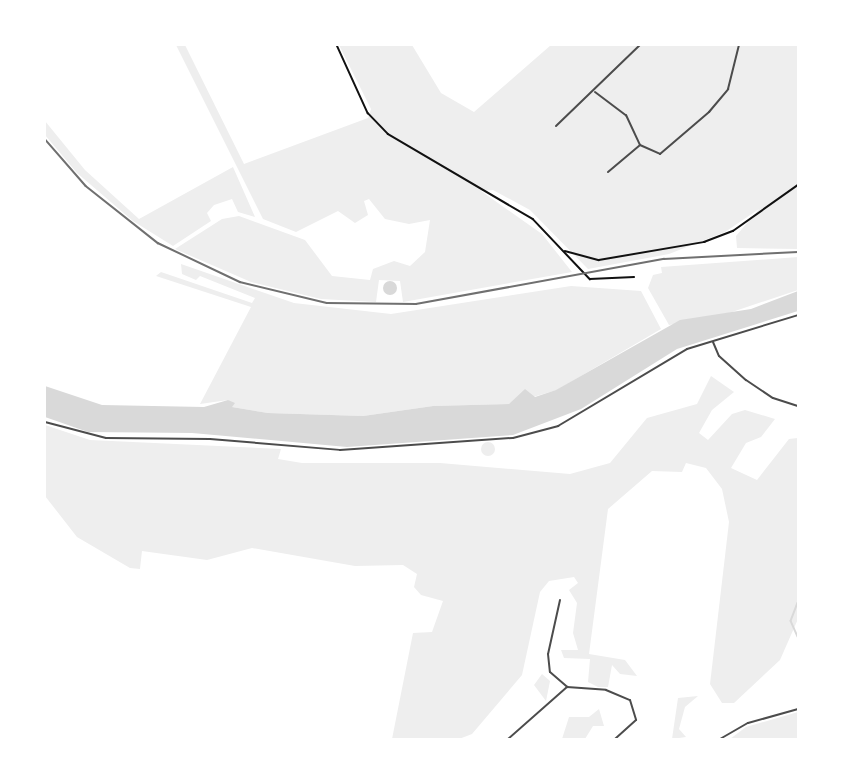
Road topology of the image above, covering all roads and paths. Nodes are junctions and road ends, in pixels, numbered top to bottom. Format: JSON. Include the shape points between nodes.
{"nodes":[{"id":1,"x":640,"y":45,"type":"edge"},
{"id":2,"x":739,"y":45,"type":"edge"},
{"id":3,"x":338,"y":46,"type":"edge"},
{"id":4,"x":594,"y":92,"type":"junction"},
{"id":5,"x":556,"y":126,"type":"dead end"},
{"id":6,"x":640,"y":145,"type":"junction"},
{"id":7,"x":608,"y":172,"type":"dead end"},
{"id":8,"x":798,"y":184,"type":"edge"},
{"id":9,"x":564,"y":250,"type":"junction"},
{"id":10,"x":634,"y":277,"type":"dead end"},
{"id":11,"x":798,"y":315,"type":"edge"},
{"id":12,"x":713,"y":342,"type":"junction"},
{"id":13,"x":798,"y":406,"type":"edge"},
{"id":14,"x":45,"y":422,"type":"edge"},
{"id":15,"x":560,"y":600,"type":"dead end"},
{"id":16,"x":567,"y":687,"type":"junction"},
{"id":17,"x":798,"y":709,"type":"edge"},
{"id":18,"x":508,"y":739,"type":"edge"},
{"id":19,"x":615,"y":739,"type":"edge"},
{"id":20,"x":720,"y":739,"type":"edge"}],
"edges":[{"from":1,"to":4,"type":"street"},
{"from":2,"to":6,"type":"street","via":[[732,81],[709,112],[660,153]]},
{"from":3,"to":9,"type":"path","via":[[368,113],[387,134],[507,202]]},
{"from":4,"to":5,"type":"street"},
{"from":4,"to":6,"type":"street","via":[[626,115]]},
{"from":6,"to":7,"type":"street"},
{"from":8,"to":9,"type":"path","via":[[733,231],[704,242],[599,260]]},
{"from":9,"to":10,"type":"path","via":[[591,279]]},
{"from":11,"to":12,"type":"street"},
{"from":12,"to":13,"type":"street","via":[[719,356],[746,380],[772,398]]},
{"from":12,"to":14,"type":"street","via":[[670,357],[580,414],[533,435],[308,449],[91,437]]},
{"from":15,"to":16,"type":"street","via":[[548,661],[550,672]]},
{"from":16,"to":18,"type":"street"},
{"from":16,"to":19,"type":"street","via":[[606,690],[630,700],[636,720]]},
{"from":17,"to":20,"type":"street","via":[[748,723]]}]}
